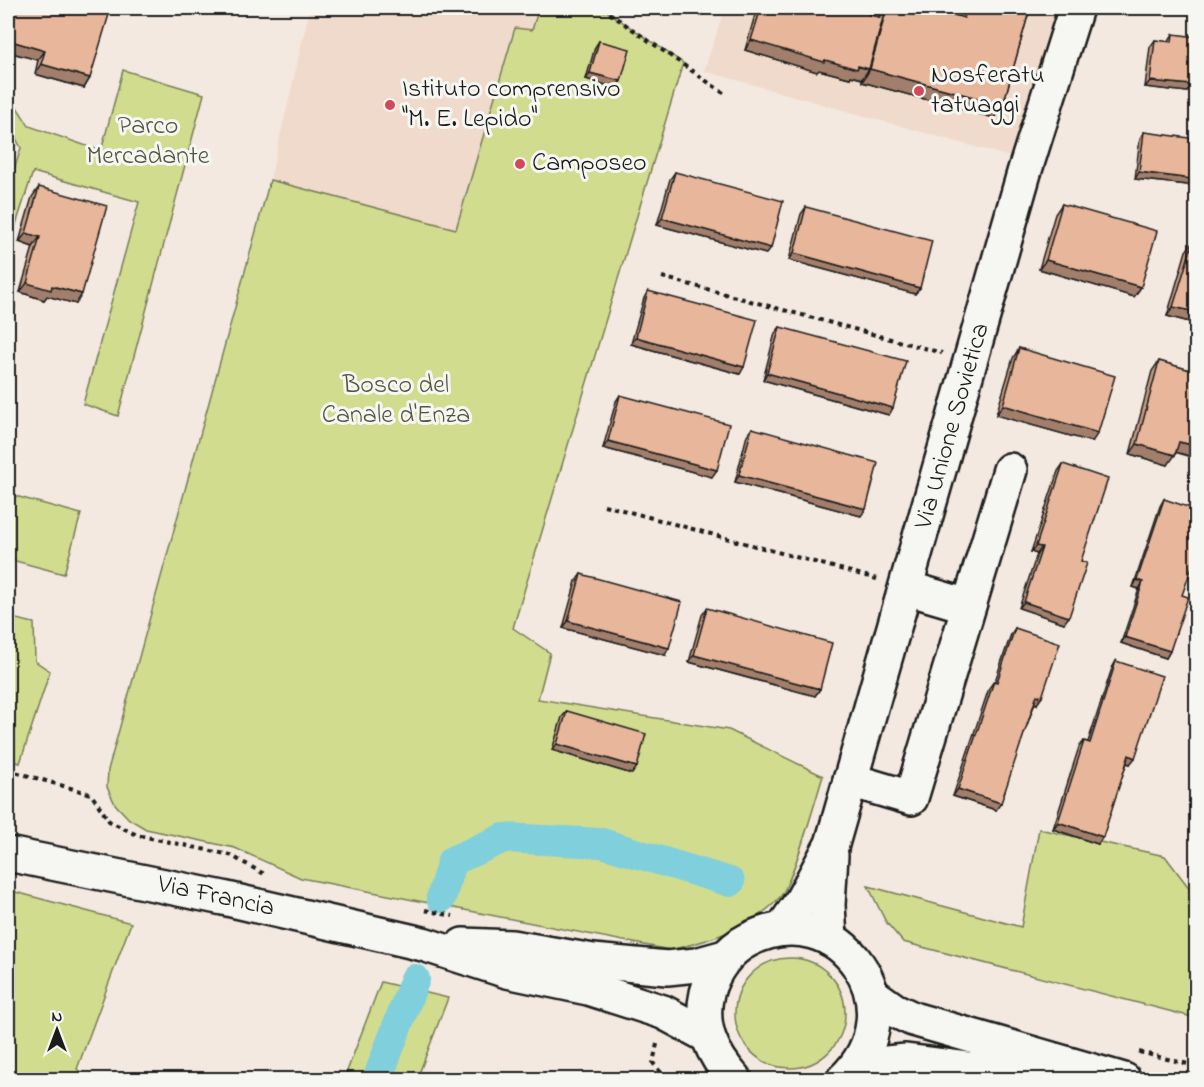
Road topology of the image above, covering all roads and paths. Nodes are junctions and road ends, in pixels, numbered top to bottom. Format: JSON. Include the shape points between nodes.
{"nodes":[{"id":1,"x":602,"y":8,"type":"edge"},
{"id":2,"x":1076,"y":8,"type":"edge"},
{"id":3,"x":725,"y":94,"type":"dead end"},
{"id":4,"x":662,"y":277,"type":"dead end"},
{"id":5,"x":972,"y":361,"type":"junction"},
{"id":6,"x":1010,"y":470,"type":"dead end"},
{"id":7,"x":604,"y":505,"type":"dead end"},
{"id":8,"x":907,"y":588,"type":"junction"},
{"id":9,"x":968,"y":606,"type":"junction"},
{"id":10,"x":8,"y":770,"type":"edge"},
{"id":11,"x":850,"y":780,"type":"junction"},
{"id":12,"x":832,"y":844,"type":"junction"},
{"id":13,"x":8,"y":854,"type":"edge"},
{"id":14,"x":270,"y":877,"type":"dead end"},
{"id":15,"x":419,"y":909,"type":"dead end"},
{"id":16,"x":465,"y":918,"type":"dead end"},
{"id":17,"x":782,"y":929,"type":"junction"},
{"id":18,"x":830,"y":939,"type":"junction"},
{"id":19,"x":423,"y":944,"type":"junction"},
{"id":20,"x":725,"y":957,"type":"junction"},
{"id":21,"x":873,"y":995,"type":"junction"},
{"id":22,"x":706,"y":1035,"type":"junction"},
{"id":23,"x":1126,"y":1064,"type":"edge"},
{"id":24,"x":1197,"y":1066,"type":"edge"},
{"id":25,"x":850,"y":1073,"type":"edge"},
{"id":26,"x":735,"y":1080,"type":"edge"},
{"id":27,"x":1055,"y":1080,"type":"edge"}],
"edges":[{"from":1,"to":3,"type":"path"},
{"from":2,"to":5,"type":"street","name":"Via Unione Sovietica","via":[[1024,173]]},
{"from":4,"to":5,"type":"path"},
{"from":5,"to":8,"type":"street","name":"Via Unione Sovietica"},
{"from":6,"to":9,"type":"street"},
{"from":7,"to":8,"type":"path"},
{"from":8,"to":9,"type":"street"},
{"from":8,"to":11,"type":"street","name":"Via Unione Sovietica"},
{"from":9,"to":11,"type":"street","via":[[911,798]]},
{"from":10,"to":14,"type":"path","via":[[91,794],[109,820],[137,835],[230,855]]},
{"from":11,"to":12,"type":"street","name":"Via Unione Sovietica"},
{"from":12,"to":17,"type":"street","name":"Via Unione Sovietica"},
{"from":12,"to":18,"type":"street","name":"Via Unione Sovietica"},
{"from":13,"to":19,"type":"street","name":"Via Francia"},
{"from":15,"to":16,"type":"path"},
{"from":17,"to":18,"type":"street","name":"Via Francia","via":[[807,930]]},
{"from":17,"to":20,"type":"street","name":"Via Francia","via":[[761,933]]},
{"from":18,"to":21,"type":"street","name":"Via Francia","via":[[850,954],[865,973]]},
{"from":19,"to":20,"type":"street","name":"Via Francia","via":[[512,947],[667,968]]},
{"from":19,"to":22,"type":"street","name":"Via Francia","via":[[507,971],[599,992],[663,1012]]},
{"from":20,"to":22,"type":"street","name":"Via Francia","via":[[711,980],[704,1007]]},
{"from":21,"to":23,"type":"street","via":[[913,1019]]},
{"from":21,"to":25,"type":"street","name":"Via Francia","via":[[875,1020],[870,1044]]},
{"from":22,"to":26,"type":"street","name":"Via Francia","via":[[717,1060]]},
{"from":23,"to":24,"type":"path"},
{"from":25,"to":27,"type":"street","name":"Via Francia","via":[[906,1060]]}]}
